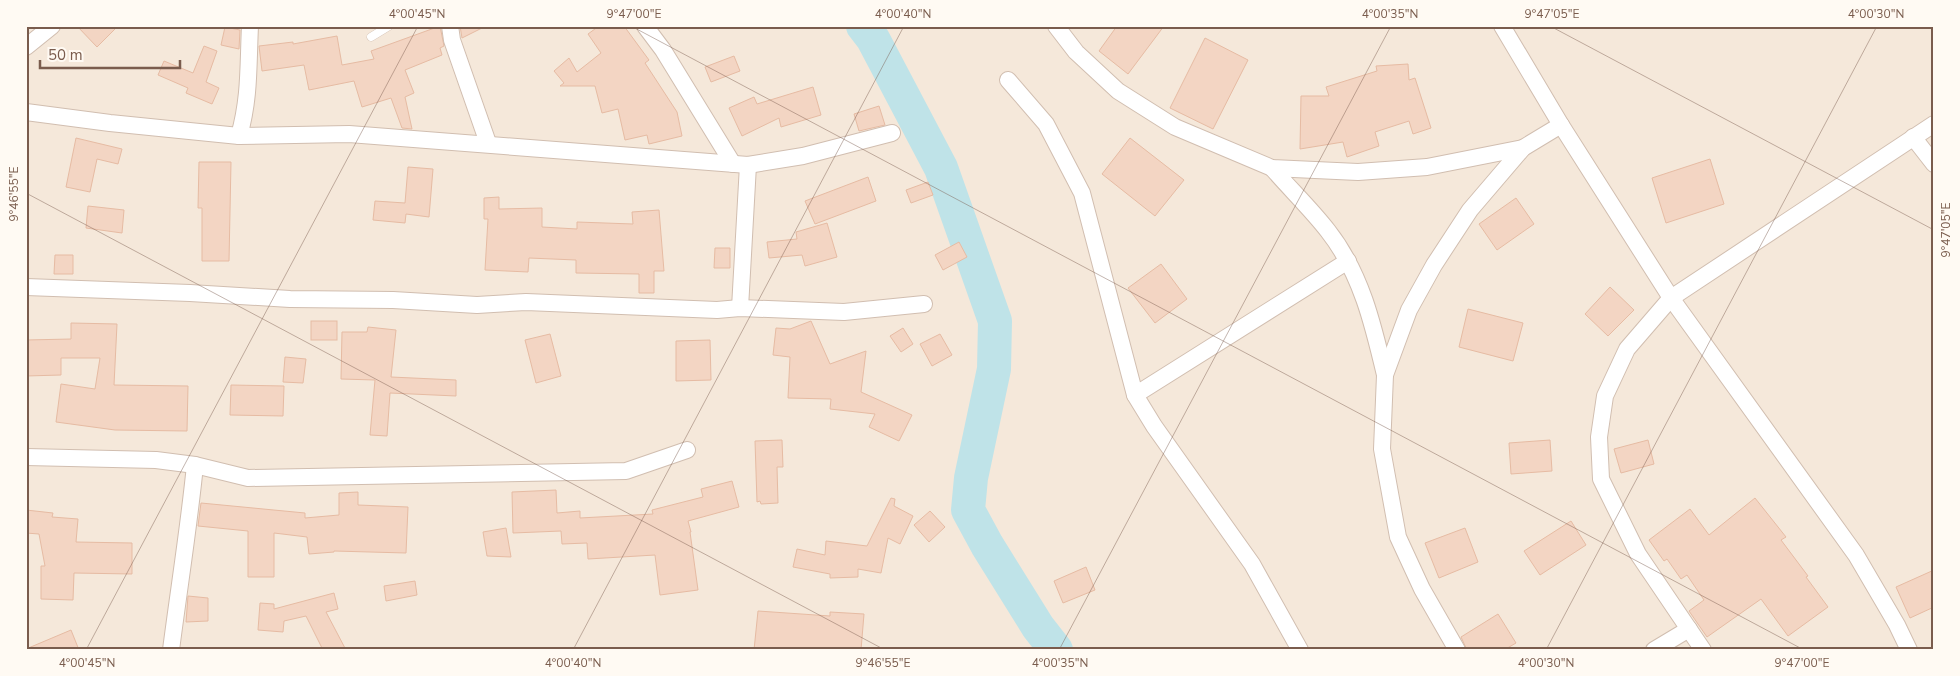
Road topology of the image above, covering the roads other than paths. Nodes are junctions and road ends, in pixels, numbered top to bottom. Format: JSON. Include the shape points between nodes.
{"nodes":[{"id":1,"x":52,"y":26,"type":"edge"},
{"id":2,"x":250,"y":26,"type":"edge"},
{"id":3,"x":389,"y":26,"type":"edge"},
{"id":4,"x":450,"y":26,"type":"edge"},
{"id":5,"x":646,"y":26,"type":"edge"},
{"id":6,"x":1056,"y":26,"type":"edge"},
{"id":7,"x":1502,"y":26,"type":"edge"},
{"id":8,"x":371,"y":37,"type":"dead end"},
{"id":9,"x":26,"y":47,"type":"edge"},
{"id":10,"x":1008,"y":80,"type":"dead end"},
{"id":11,"x":26,"y":112,"type":"edge"},
{"id":12,"x":1934,"y":124,"type":"edge"},
{"id":13,"x":1560,"y":125,"type":"junction"},
{"id":14,"x":892,"y":133,"type":"dead end"},
{"id":15,"x":239,"y":136,"type":"junction"},
{"id":16,"x":1913,"y":137,"type":"junction"},
{"id":17,"x":488,"y":144,"type":"junction"},
{"id":18,"x":1523,"y":148,"type":"junction"},
{"id":19,"x":740,"y":164,"type":"junction"},
{"id":20,"x":1934,"y":164,"type":"edge"},
{"id":21,"x":1272,"y":168,"type":"junction"},
{"id":22,"x":1348,"y":261,"type":"junction"},
{"id":23,"x":26,"y":287,"type":"edge"},
{"id":24,"x":1671,"y":298,"type":"junction"},
{"id":25,"x":924,"y":304,"type":"dead end"},
{"id":26,"x":740,"y":308,"type":"junction"},
{"id":27,"x":1385,"y":375,"type":"junction"},
{"id":28,"x":1135,"y":395,"type":"junction"},
{"id":29,"x":687,"y":450,"type":"dead end"},
{"id":30,"x":26,"y":457,"type":"edge"},
{"id":31,"x":195,"y":464,"type":"junction"},
{"id":32,"x":1689,"y":629,"type":"junction"},
{"id":33,"x":171,"y":650,"type":"edge"},
{"id":34,"x":1300,"y":650,"type":"edge"},
{"id":35,"x":1457,"y":650,"type":"edge"},
{"id":36,"x":1654,"y":650,"type":"edge"},
{"id":37,"x":1703,"y":650,"type":"edge"},
{"id":38,"x":1909,"y":650,"type":"edge"}],
"edges":[{"from":1,"to":9,"type":"street"},
{"from":2,"to":15,"type":"street","via":[[246,112]]},
{"from":3,"to":8,"type":"lane"},
{"from":4,"to":17,"type":"street"},
{"from":5,"to":19,"type":"street"},
{"from":6,"to":21,"type":"street","via":[[1076,52],[1118,91],[1175,127]]},
{"from":7,"to":13,"type":"street"},
{"from":10,"to":28,"type":"street","via":[[1046,124],[1082,193]]},
{"from":11,"to":15,"type":"street"},
{"from":12,"to":16,"type":"street"},
{"from":13,"to":18,"type":"street"},
{"from":13,"to":24,"type":"street"},
{"from":14,"to":19,"type":"street","via":[[803,156]]},
{"from":15,"to":17,"type":"street","via":[[349,134]]},
{"from":16,"to":20,"type":"street"},
{"from":16,"to":24,"type":"street"},
{"from":17,"to":19,"type":"street"},
{"from":18,"to":21,"type":"street","via":[[1427,166],[1367,172]]},
{"from":18,"to":27,"type":"street","via":[[1470,210],[1434,265],[1409,310]]},
{"from":19,"to":26,"type":"street"},
{"from":21,"to":22,"type":"street","via":[[1328,231]]},
{"from":22,"to":27,"type":"street","via":[[1372,318]]},
{"from":22,"to":28,"type":"street"},
{"from":23,"to":26,"type":"street","via":[[290,299]]},
{"from":24,"to":32,"type":"street","via":[[1627,349],[1605,396],[1599,437],[1601,479],[1638,554]]},
{"from":24,"to":38,"type":"street","via":[[1856,555]]},
{"from":25,"to":26,"type":"street","via":[[844,312]]},
{"from":27,"to":35,"type":"street","via":[[1382,450],[1398,537],[1422,589]]},
{"from":28,"to":34,"type":"street","via":[[1252,564]]},
{"from":29,"to":31,"type":"street","via":[[626,471],[548,474],[248,478]]},
{"from":30,"to":31,"type":"street"},
{"from":31,"to":33,"type":"street"},
{"from":32,"to":36,"type":"street"},
{"from":32,"to":37,"type":"street"}]}
